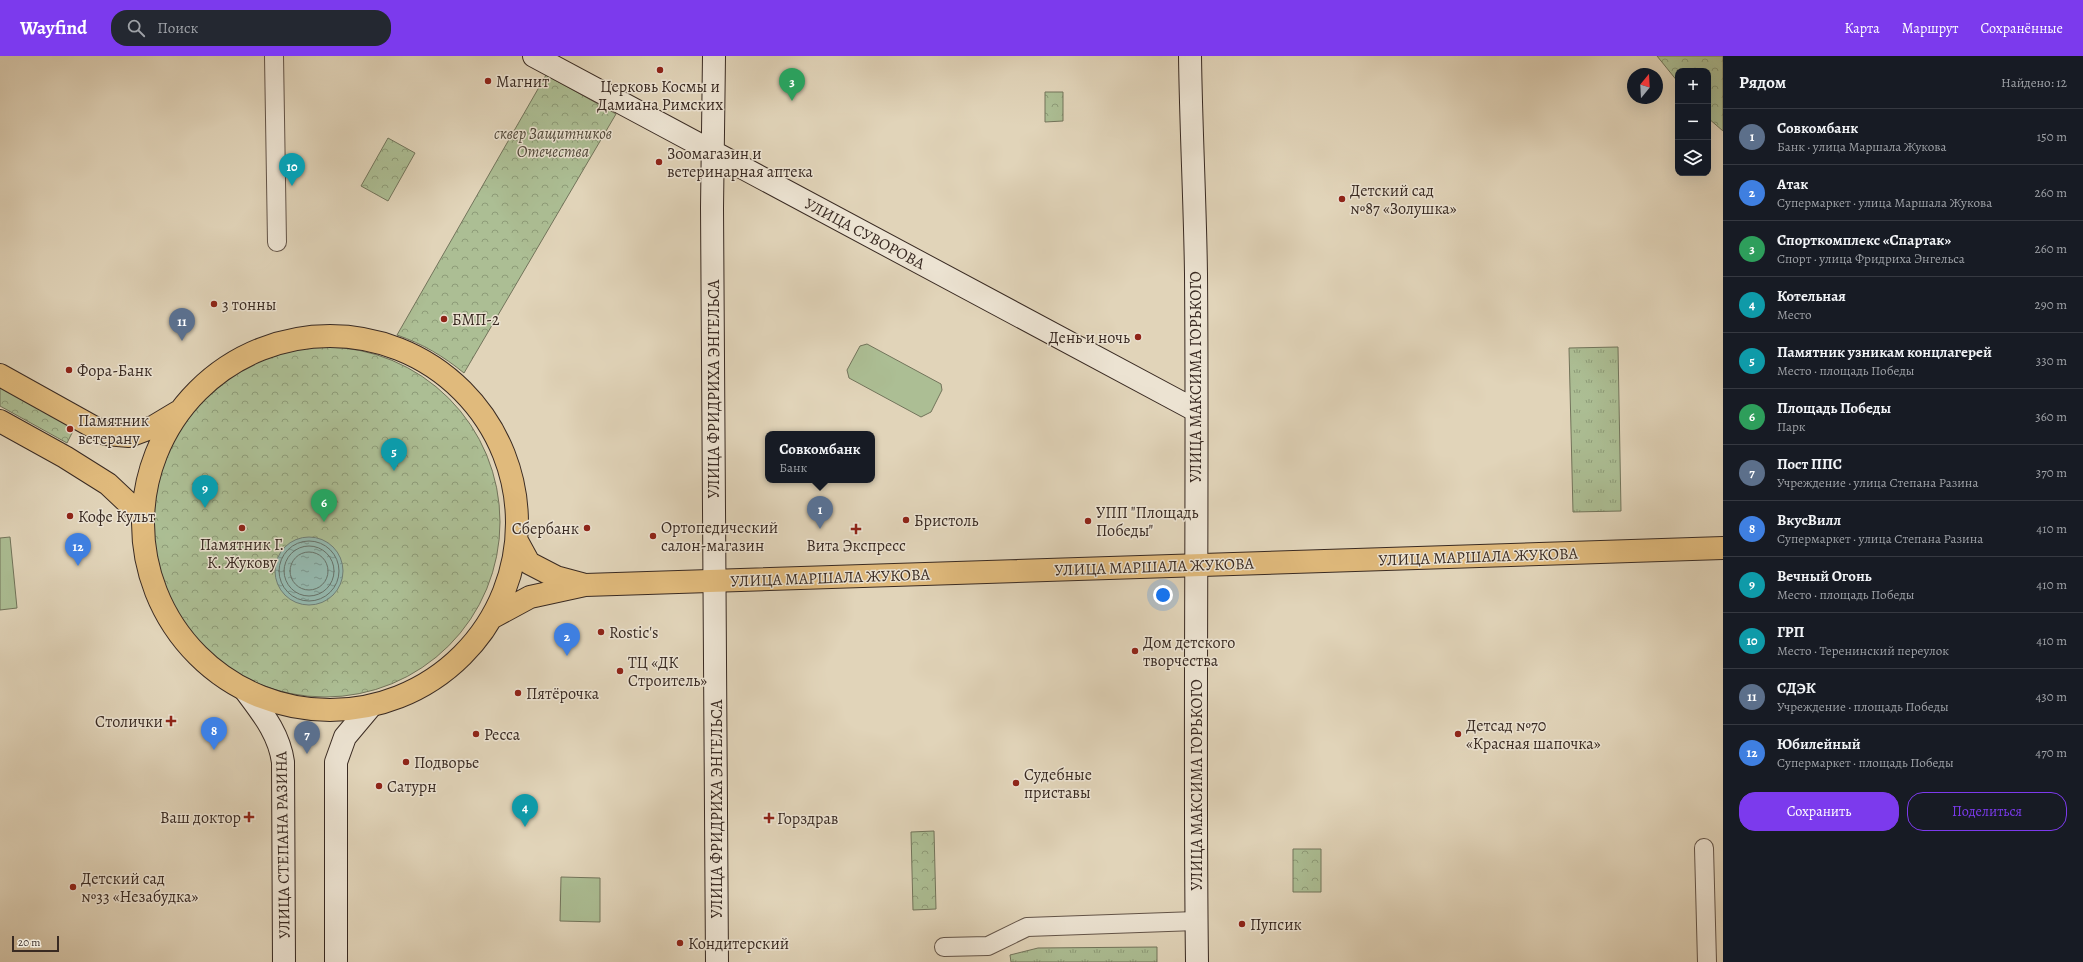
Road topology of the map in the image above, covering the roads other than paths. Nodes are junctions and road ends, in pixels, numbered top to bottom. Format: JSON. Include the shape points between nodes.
{"nodes":[{"id":1,"x":274,"y":56,"type":"edge"},
{"id":2,"x":534,"y":56,"type":"edge"},
{"id":3,"x":714,"y":56,"type":"edge"},
{"id":4,"x":1190,"y":56,"type":"edge"},
{"id":5,"x":712,"y":151,"type":"junction"},
{"id":6,"x":277,"y":242,"type":"dead end"},
{"id":7,"x":0,"y":375,"type":"edge"},
{"id":8,"x":180,"y":410,"type":"junction"},
{"id":9,"x":1195,"y":410,"type":"junction"},
{"id":10,"x":0,"y":421,"type":"edge"},
{"id":11,"x":143,"y":517,"type":"junction"},
{"id":12,"x":517,"y":541,"type":"junction"},
{"id":13,"x":1723,"y":548,"type":"edge"},
{"id":14,"x":1195,"y":567,"type":"junction"},
{"id":15,"x":715,"y":581,"type":"junction"},
{"id":16,"x":585,"y":585,"type":"junction"},
{"id":17,"x":493,"y":617,"type":"junction"},
{"id":18,"x":245,"y":690,"type":"junction"},
{"id":19,"x":371,"y":706,"type":"junction"},
{"id":20,"x":1704,"y":848,"type":"dead end"},
{"id":21,"x":1196,"y":921,"type":"junction"},
{"id":22,"x":944,"y":947,"type":"dead end"},
{"id":23,"x":284,"y":962,"type":"edge"},
{"id":24,"x":336,"y":962,"type":"edge"},
{"id":25,"x":716,"y":962,"type":"edge"},
{"id":26,"x":1197,"y":962,"type":"edge"},
{"id":27,"x":1708,"y":962,"type":"edge"}],
"edges":[{"from":1,"to":6,"type":"street"},
{"from":2,"to":5,"type":"street","name":"УЛИЦА СУВОРОВА"},
{"from":3,"to":5,"type":"street","name":"УЛИЦА ФРИДРИХА ЭНГЕЛЬСА"},
{"from":4,"to":9,"type":"street","name":"УЛИЦА МАКСИМА ГОРЬКОГО","via":[[1196,273]]},
{"from":5,"to":9,"type":"street","name":"УЛИЦА СУВОРОВА"},
{"from":5,"to":15,"type":"street","name":"УЛИЦА ФРИДРИХА ЭНГЕЛЬСА"},
{"from":7,"to":8,"type":"main road","via":[[106,434],[129,436],[153,427]]},
{"from":8,"to":11,"type":"main road","via":[[161,443],[148,479]]},
{"from":8,"to":12,"type":"main road","via":[[226,367],[254,352],[283,342],[345,336],[405,351],[453,381],[486,419],[502,447],[512,477],[518,509]]},
{"from":9,"to":14,"type":"street","name":"УЛИЦА МАКСИМА ГОРЬКОГО"},
{"from":10,"to":11,"type":"main road","via":[[108,484]]},
{"from":11,"to":18,"type":"main road","via":[[145,552],[154,586],[169,618],[190,647],[210,666]]},
{"from":12,"to":16,"type":"main road","via":[[529,563],[556,577]]},
{"from":12,"to":17,"type":"main road"},
{"from":13,"to":14,"type":"main road","name":"УЛИЦА МАРШАЛА ЖУКОВА"},
{"from":14,"to":15,"type":"main road","name":"УЛИЦА МАРШАЛА ЖУКОВА","via":[[1104,567]]},
{"from":14,"to":21,"type":"street","name":"УЛИЦА МАКСИМА ГОРЬКОГО"},
{"from":15,"to":16,"type":"main road","name":"УЛИЦА МАРШАЛА ЖУКОВА"},
{"from":15,"to":25,"type":"street","name":"УЛИЦА ФРИДРИХА ЭНГЕЛЬСА"},
{"from":16,"to":17,"type":"main road","via":[[530,597]]},
{"from":17,"to":19,"type":"main road","via":[[479,638],[457,662],[431,682],[402,696]]},
{"from":18,"to":19,"type":"main road","via":[[276,703],[308,710],[350,710]]},
{"from":18,"to":23,"type":"street","name":"УЛИЦА СТЕПАНА РАЗИНА","via":[[273,729],[281,746]]},
{"from":19,"to":24,"type":"street","via":[[345,737],[336,762]]},
{"from":20,"to":27,"type":"street"},
{"from":21,"to":22,"type":"street","via":[[1027,927],[988,946]]},
{"from":21,"to":26,"type":"street","name":"УЛИЦА МАКСИМА ГОРЬКОГО"}]}
